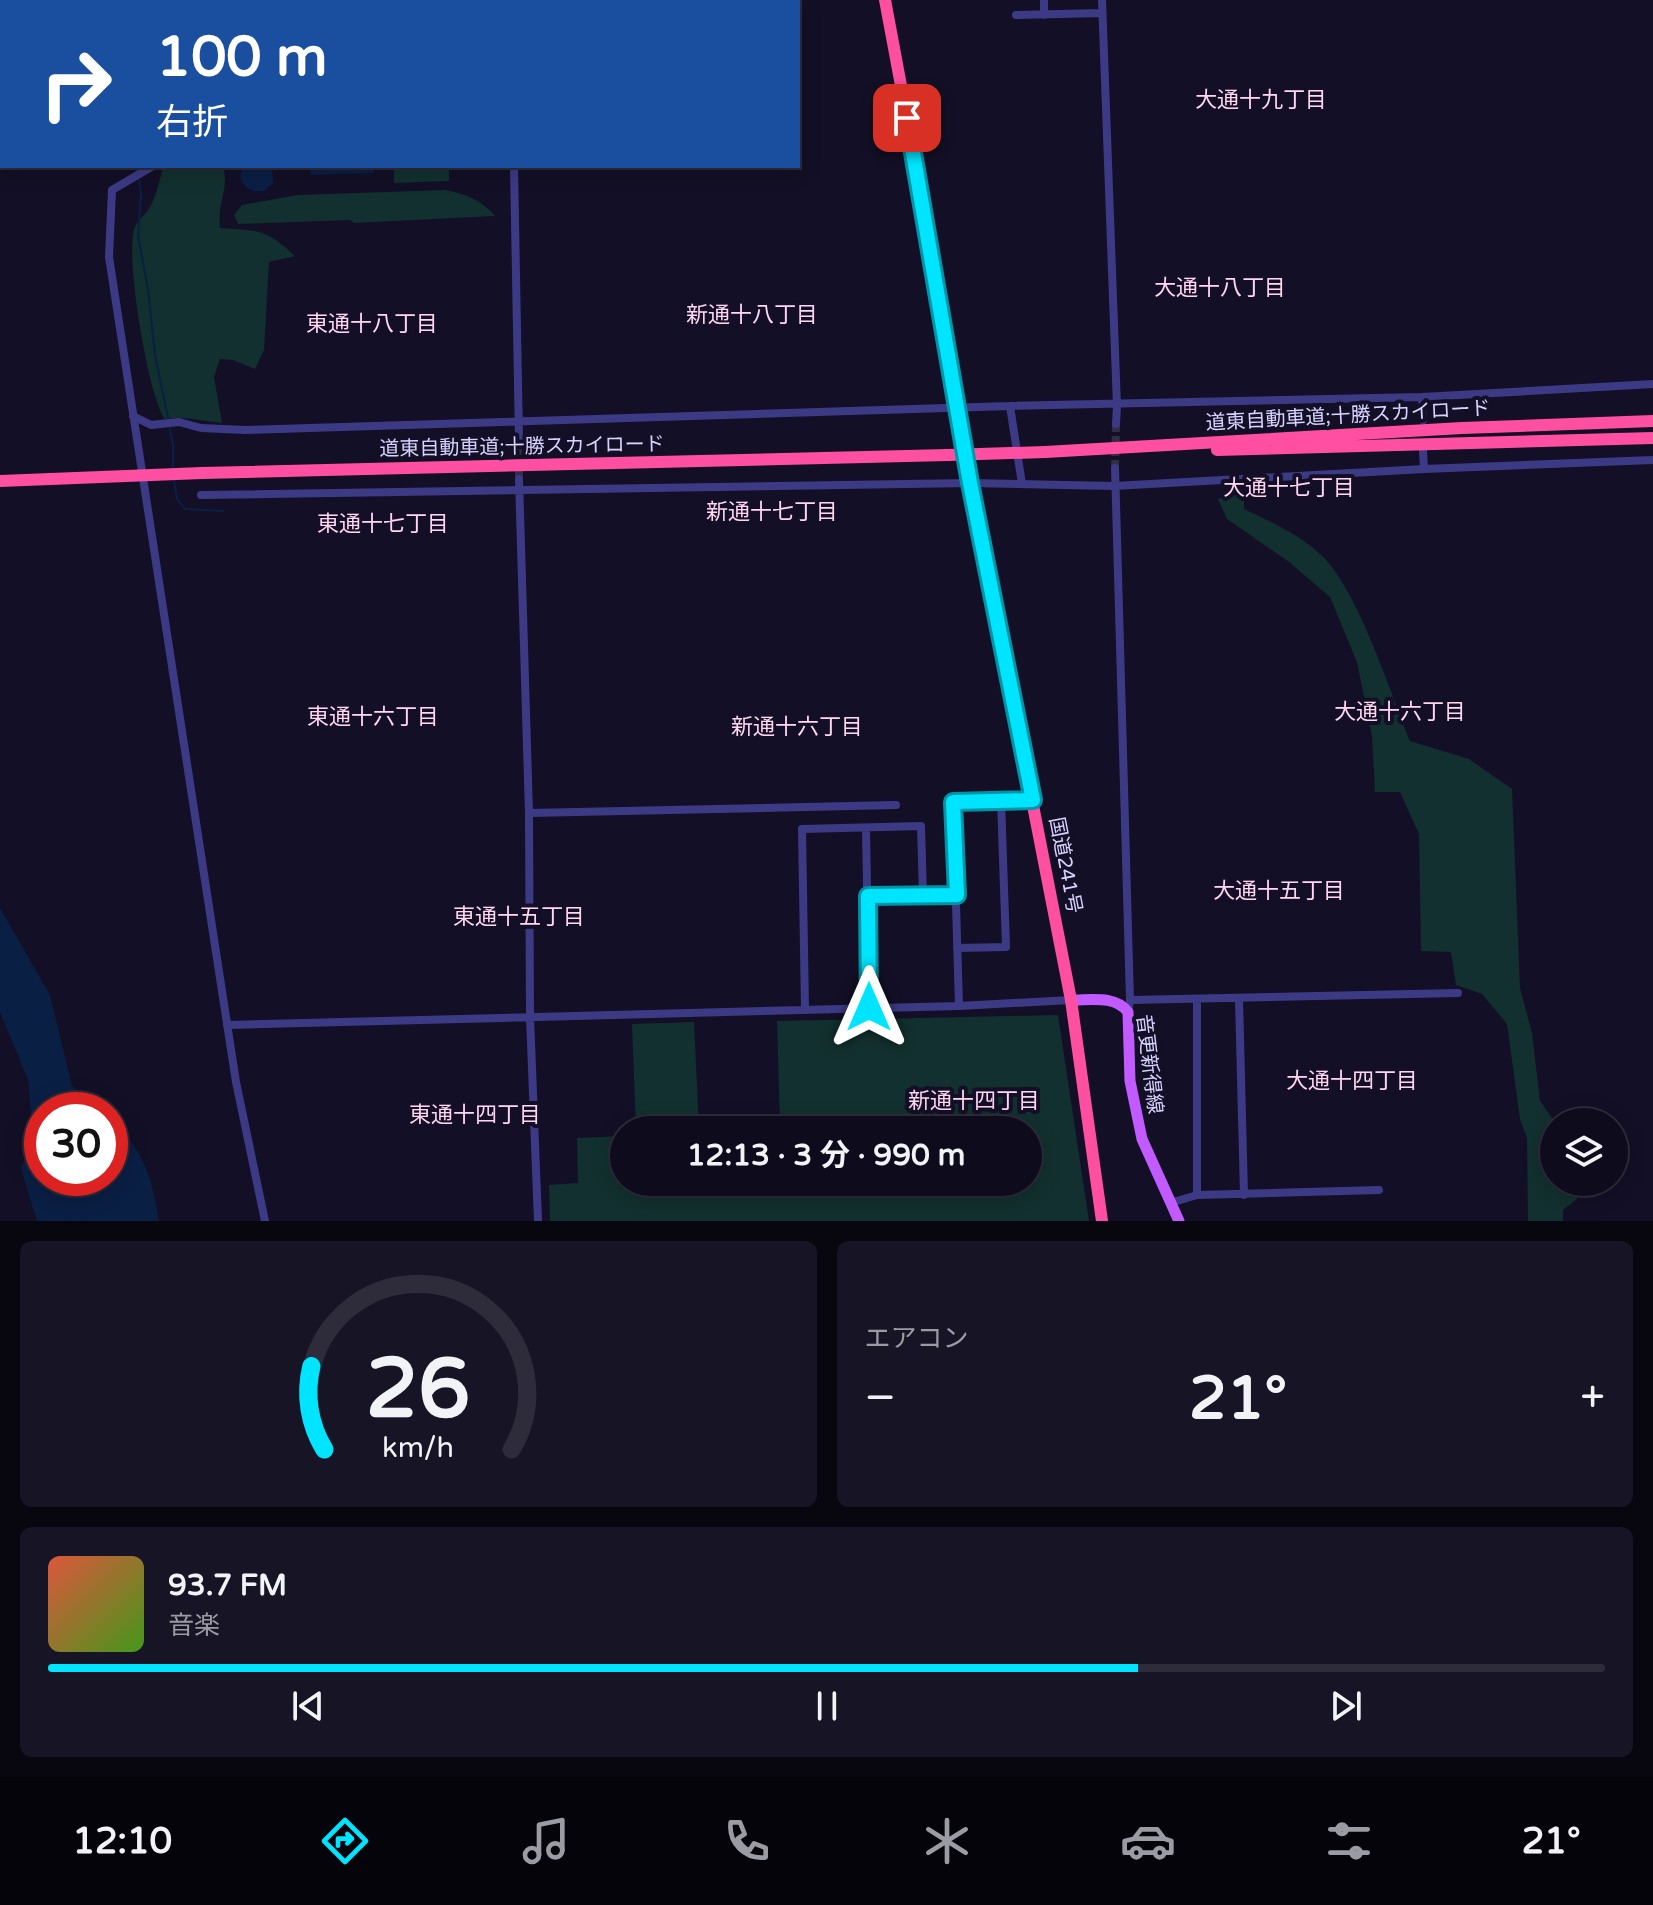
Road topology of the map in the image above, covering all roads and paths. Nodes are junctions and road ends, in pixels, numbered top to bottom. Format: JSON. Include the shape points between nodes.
{"nodes":[{"id":1,"x":885,"y":0,"type":"edge"},
{"id":2,"x":1044,"y":0,"type":"edge"},
{"id":3,"x":1102,"y":0,"type":"edge"},
{"id":4,"x":1102,"y":13,"type":"junction"},
{"id":5,"x":1016,"y":15,"type":"dead end"},
{"id":6,"x":1044,"y":15,"type":"junction"},
{"id":7,"x":150,"y":168,"type":"edge"},
{"id":8,"x":514,"y":168,"type":"edge"},
{"id":9,"x":1653,"y":384,"type":"edge"},
{"id":10,"x":1422,"y":397,"type":"junction"},
{"id":11,"x":1010,"y":406,"type":"junction"},
{"id":12,"x":1117,"y":406,"type":"junction"},
{"id":13,"x":958,"y":409,"type":"junction"},
{"id":14,"x":133,"y":416,"type":"junction"},
{"id":15,"x":1423,"y":420,"type":"dead end"},
{"id":16,"x":519,"y":421,"type":"junction"},
{"id":17,"x":1653,"y":421,"type":"edge"},
{"id":18,"x":1116,"y":424,"type":"tunnel mouth"},
{"id":19,"x":519,"y":438,"type":"tunnel mouth"},
{"id":20,"x":1653,"y":438,"type":"edge"},
{"id":21,"x":1423,"y":451,"type":"dead end"},
{"id":22,"x":1045,"y":452,"type":"junction"},
{"id":23,"x":1653,"y":460,"type":"edge"},
{"id":24,"x":1115,"y":468,"type":"tunnel mouth"},
{"id":25,"x":1424,"y":469,"type":"junction"},
{"id":26,"x":519,"y":479,"type":"tunnel mouth"},
{"id":27,"x":0,"y":481,"type":"edge"},
{"id":28,"x":970,"y":483,"type":"junction"},
{"id":29,"x":1022,"y":484,"type":"junction"},
{"id":30,"x":1114,"y":486,"type":"junction"},
{"id":31,"x":519,"y":490,"type":"junction"},
{"id":32,"x":201,"y":495,"type":"dead end"},
{"id":33,"x":1001,"y":800,"type":"junction"},
{"id":34,"x":1033,"y":800,"type":"junction"},
{"id":35,"x":896,"y":805,"type":"dead end"},
{"id":36,"x":529,"y":813,"type":"junction"},
{"id":37,"x":866,"y":828,"type":"junction"},
{"id":38,"x":923,"y":895,"type":"junction"},
{"id":39,"x":957,"y":895,"type":"junction"},
{"id":40,"x":868,"y":896,"type":"junction"},
{"id":41,"x":957,"y":948,"type":"junction"},
{"id":42,"x":1458,"y":993,"type":"dead end"},
{"id":43,"x":1197,"y":999,"type":"junction"},
{"id":44,"x":1239,"y":999,"type":"junction"},
{"id":45,"x":1071,"y":1000,"type":"junction"},
{"id":46,"x":959,"y":1006,"type":"junction"},
{"id":47,"x":1129,"y":1006,"type":"junction"},
{"id":48,"x":869,"y":1007,"type":"junction"},
{"id":49,"x":805,"y":1009,"type":"junction"},
{"id":50,"x":530,"y":1017,"type":"junction"},
{"id":51,"x":227,"y":1025,"type":"junction"},
{"id":52,"x":1379,"y":1190,"type":"dead end"},
{"id":53,"x":1197,"y":1195,"type":"junction"},
{"id":54,"x":1244,"y":1195,"type":"junction"},
{"id":55,"x":1170,"y":1203,"type":"junction"},
{"id":56,"x":265,"y":1221,"type":"edge"},
{"id":57,"x":538,"y":1221,"type":"edge"},
{"id":58,"x":1102,"y":1221,"type":"edge"},
{"id":59,"x":1179,"y":1221,"type":"edge"}],
"edges":[{"from":1,"to":13,"type":"highway","name":"国道241号"},
{"from":2,"to":6,"type":"street"},
{"from":3,"to":4,"type":"street"},
{"from":4,"to":6,"type":"street"},
{"from":4,"to":12,"type":"street"},
{"from":5,"to":6,"type":"street"},
{"from":7,"to":14,"type":"street","via":[[115,186],[110,196],[109,257]]},
{"from":8,"to":16,"type":"street"},
{"from":9,"to":10,"type":"street"},
{"from":10,"to":12,"type":"street"},
{"from":10,"to":15,"type":"street"},
{"from":11,"to":12,"type":"street"},
{"from":11,"to":13,"type":"street"},
{"from":11,"to":29,"type":"street"},
{"from":12,"to":18,"type":"street"},
{"from":13,"to":16,"type":"street"},
{"from":13,"to":28,"type":"highway","name":"国道241号"},
{"from":14,"to":16,"type":"street","via":[[151,425],[179,422],[245,430]]},
{"from":14,"to":51,"type":"street"},
{"from":16,"to":19,"type":"street"},
{"from":17,"to":22,"type":"highway","name":"道東自動車道;十勝スカイロード"},
{"from":20,"to":22,"type":"highway","name":"道東自動車道;十勝スカイロード"},
{"from":21,"to":25,"type":"street"},
{"from":22,"to":27,"type":"highway","name":"道東自動車道;十勝スカイロード","bridge":true},
{"from":23,"to":25,"type":"street"},
{"from":24,"to":30,"type":"street"},
{"from":25,"to":30,"type":"street"},
{"from":26,"to":31,"type":"street"},
{"from":28,"to":29,"type":"street"},
{"from":28,"to":31,"type":"street"},
{"from":28,"to":34,"type":"highway","name":"国道241号"},
{"from":29,"to":30,"type":"street"},
{"from":30,"to":47,"type":"street"},
{"from":31,"to":32,"type":"street"},
{"from":31,"to":36,"type":"street"},
{"from":33,"to":34,"type":"street"},
{"from":33,"to":39,"type":"street","via":[[953,802]]},
{"from":33,"to":41,"type":"street","via":[[1006,947]]},
{"from":34,"to":45,"type":"highway","name":"国道241号"},
{"from":35,"to":36,"type":"street"},
{"from":36,"to":50,"type":"street"},
{"from":37,"to":38,"type":"street","via":[[921,826]]},
{"from":37,"to":40,"type":"street"},
{"from":37,"to":49,"type":"street","via":[[802,829]]},
{"from":38,"to":39,"type":"street"},
{"from":38,"to":40,"type":"street"},
{"from":39,"to":41,"type":"street"},
{"from":40,"to":48,"type":"street"},
{"from":41,"to":46,"type":"street"},
{"from":42,"to":44,"type":"street"},
{"from":43,"to":44,"type":"street"},
{"from":43,"to":47,"type":"street"},
{"from":43,"to":53,"type":"street"},
{"from":44,"to":54,"type":"street"},
{"from":45,"to":46,"type":"street"},
{"from":45,"to":47,"type":"main road","name":"音更新得線"},
{"from":45,"to":58,"type":"highway","name":"国道241号"},
{"from":46,"to":48,"type":"street"},
{"from":47,"to":55,"type":"main road","name":"音更新得線","via":[[1130,1081],[1142,1139]]},
{"from":48,"to":49,"type":"street"},
{"from":49,"to":50,"type":"street"},
{"from":50,"to":51,"type":"street"},
{"from":50,"to":57,"type":"street"},
{"from":51,"to":56,"type":"street"},
{"from":52,"to":54,"type":"street"},
{"from":53,"to":54,"type":"street"},
{"from":53,"to":55,"type":"street"},
{"from":55,"to":59,"type":"main road","name":"音更新得線"}]}
